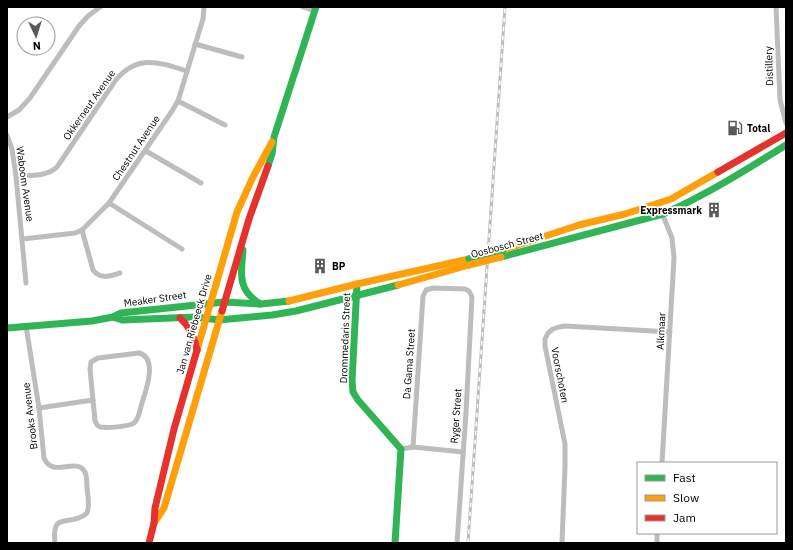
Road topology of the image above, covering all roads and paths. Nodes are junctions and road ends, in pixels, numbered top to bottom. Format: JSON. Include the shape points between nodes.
{"nodes":[{"id":1,"x":204,"y":7,"type":"edge"},
{"id":2,"x":303,"y":7,"type":"edge"},
{"id":3,"x":776,"y":7,"type":"edge"},
{"id":4,"x":97,"y":8,"type":"edge"},
{"id":5,"x":315,"y":9,"type":"edge"},
{"id":6,"x":195,"y":44,"type":"junction"},
{"id":7,"x":242,"y":57,"type":"dead end"},
{"id":8,"x":187,"y":71,"type":"junction"},
{"id":9,"x":178,"y":101,"type":"junction"},
{"id":10,"x":7,"y":117,"type":"edge"},
{"id":11,"x":786,"y":123,"type":"edge"},
{"id":12,"x":225,"y":125,"type":"dead end"},
{"id":13,"x":786,"y":132,"type":"edge"},
{"id":14,"x":7,"y":135,"type":"edge"},
{"id":15,"x":274,"y":137,"type":"junction"},
{"id":16,"x":786,"y":145,"type":"edge"},
{"id":17,"x":146,"y":151,"type":"junction"},
{"id":18,"x":16,"y":176,"type":"junction"},
{"id":19,"x":201,"y":183,"type":"dead end"},
{"id":20,"x":109,"y":203,"type":"junction"},
{"id":21,"x":658,"y":203,"type":"junction"},
{"id":22,"x":663,"y":214,"type":"junction"},
{"id":23,"x":249,"y":219,"type":"junction"},
{"id":24,"x":82,"y":230,"type":"junction"},
{"id":25,"x":23,"y":238,"type":"junction"},
{"id":26,"x":182,"y":249,"type":"dead end"},
{"id":27,"x":469,"y":262,"type":"junction"},
{"id":28,"x":120,"y":273,"type":"dead end"},
{"id":29,"x":26,"y":283,"type":"dead end"},
{"id":30,"x":357,"y":284,"type":"junction"},
{"id":31,"x":433,"y":288,"type":"joint"},
{"id":32,"x":358,"y":296,"type":"junction"},
{"id":33,"x":224,"y":302,"type":"junction"},
{"id":34,"x":210,"y":303,"type":"junction"},
{"id":35,"x":261,"y":304,"type":"junction"},
{"id":36,"x":113,"y":317,"type":"junction"},
{"id":37,"x":180,"y":318,"type":"junction"},
{"id":38,"x":206,"y":318,"type":"junction"},
{"id":39,"x":218,"y":320,"type":"junction"},
{"id":40,"x":26,"y":326,"type":"junction"},
{"id":41,"x":7,"y":328,"type":"edge"},
{"id":42,"x":670,"y":332,"type":"junction"},
{"id":43,"x":197,"y":350,"type":"junction"},
{"id":44,"x":93,"y":400,"type":"junction"},
{"id":45,"x":39,"y":408,"type":"junction"},
{"id":46,"x":413,"y":447,"type":"junction"},
{"id":47,"x":401,"y":449,"type":"junction"},
{"id":48,"x":463,"y":452,"type":"junction"},
{"id":49,"x":662,"y":462,"type":"edge"},
{"id":50,"x":154,"y":523,"type":"junction"},
{"id":51,"x":55,"y":543,"type":"edge"},
{"id":52,"x":149,"y":543,"type":"edge"},
{"id":53,"x":395,"y":543,"type":"edge"},
{"id":54,"x":457,"y":543,"type":"edge"},
{"id":55,"x":562,"y":543,"type":"edge"}],
"edges":[{"from":1,"to":6,"type":"street","name":"Chestnut Avenue"},
{"from":2,"to":5,"type":"street"},
{"from":3,"to":11,"type":"street","name":"Distillery","via":[[780,100]]},
{"from":4,"to":10,"type":"street","via":[[79,26],[30,98],[19,110]]},
{"from":5,"to":15,"type":"main road","name":"Jan van Riebeeck Drive"},
{"from":6,"to":7,"type":"street"},
{"from":6,"to":8,"type":"street","name":"Chestnut Avenue"},
{"from":8,"to":9,"type":"street","name":"Chestnut Avenue"},
{"from":8,"to":18,"type":"street","name":"Okkerneut Avenue","via":[[151,62],[131,67],[115,81],[53,171]]},
{"from":9,"to":12,"type":"street"},
{"from":9,"to":17,"type":"street","name":"Chestnut Avenue"},
{"from":13,"to":21,"type":"main road","name":"Oosbosch Street","via":[[671,199]]},
{"from":14,"to":18,"type":"street","name":"Waboom Avenue"},
{"from":15,"to":23,"type":"main road","name":"Jan van Riebeeck Drive","via":[[272,154]]},
{"from":15,"to":34,"type":"main road","name":"Jan van Riebeeck Drive","via":[[238,212]]},
{"from":16,"to":22,"type":"main road","name":"Oosbosch Street"},
{"from":17,"to":19,"type":"street"},
{"from":17,"to":20,"type":"street","name":"Chestnut Avenue"},
{"from":18,"to":25,"type":"street","name":"Waboom Avenue"},
{"from":20,"to":24,"type":"street","name":"Chestnut Avenue"},
{"from":20,"to":26,"type":"street"},
{"from":21,"to":22,"type":"street","name":"Alkmaar"},
{"from":21,"to":27,"type":"main road","name":"Oosbosch Street","bridge":true,"via":[[579,225]]},
{"from":22,"to":27,"type":"main road","name":"Oosbosch Street","bridge":true,"via":[[501,257]]},
{"from":22,"to":42,"type":"street","name":"Alkmaar","via":[[674,248]]},
{"from":23,"to":33,"type":"main road","name":"Jan van Riebeeck Drive"},
{"from":23,"to":35,"type":"main road","via":[[241,282],[246,293]]},
{"from":24,"to":25,"type":"street","name":"Chestnut Avenue","via":[[67,235]]},
{"from":24,"to":28,"type":"street","via":[[96,274],[105,277]]},
{"from":25,"to":29,"type":"street","name":"Waboom Avenue"},
{"from":27,"to":30,"type":"main road","name":"Oosbosch Street"},
{"from":27,"to":32,"type":"main road","name":"Oosbosch Street"},
{"from":30,"to":32,"type":"main road","name":"Drommedaris Street"},
{"from":30,"to":35,"type":"main road","name":"Oosbosch Street","via":[[287,302]]},
{"from":31,"to":46,"type":"street","name":"Da Gama Street","via":[[426,290],[423,296]]},
{"from":31,"to":48,"type":"street","name":"Ryger Street","via":[[465,289],[472,297]]},
{"from":32,"to":39,"type":"main road","name":"Oosbosch Street","via":[[296,311]]},
{"from":32,"to":47,"type":"main road","name":"Drommedaris Street","via":[[353,392]]},
{"from":33,"to":34,"type":"main road","name":"Meaker Street"},
{"from":33,"to":35,"type":"main road","name":"Oosbosch Street"},
{"from":33,"to":39,"type":"main road","name":"Jan van Riebeeck Drive"},
{"from":34,"to":36,"type":"main road","name":"Meaker Street","via":[[156,308]]},
{"from":34,"to":38,"type":"main road","name":"Jan van Riebeeck Drive"},
{"from":36,"to":37,"type":"main road","name":"Meaker Street","via":[[122,320]]},
{"from":36,"to":40,"type":"main road","name":"Meaker Street"},
{"from":37,"to":38,"type":"main road","name":"Meaker Street"},
{"from":37,"to":43,"type":"main road","via":[[188,324]]},
{"from":38,"to":39,"type":"main road","name":"Meaker Street"},
{"from":38,"to":43,"type":"main road","name":"Jan van Riebeeck Drive"},
{"from":39,"to":50,"type":"main road","name":"Jan van Riebeeck Drive","via":[[164,508]]},
{"from":40,"to":41,"type":"main road","name":"Meaker Street"},
{"from":40,"to":45,"type":"street","name":"Brooks Avenue"},
{"from":42,"to":49,"type":"street","name":"Alkmaar"},
{"from":42,"to":55,"type":"street","name":"Voorschoten","via":[[566,326],[548,333],[545,339],[545,354],[565,444]]},
{"from":43,"to":50,"type":"main road","name":"Jan van Riebeeck Drive","via":[[174,429],[155,508]]},
{"from":44,"to":44,"type":"street","via":[[90,365],[94,360],[140,353],[147,356],[149,378],[135,422],[100,427],[95,421]]},
{"from":44,"to":45,"type":"street"},
{"from":45,"to":51,"type":"street","name":"Brooks Avenue","via":[[46,463],[55,468],[81,468],[86,476],[88,514],[56,524]]},
{"from":46,"to":47,"type":"street"},
{"from":46,"to":48,"type":"street"},
{"from":47,"to":53,"type":"main road"},
{"from":48,"to":54,"type":"street","name":"Ryger Street"},
{"from":50,"to":52,"type":"main road","name":"Jan van Riebeeck Drive"}]}
